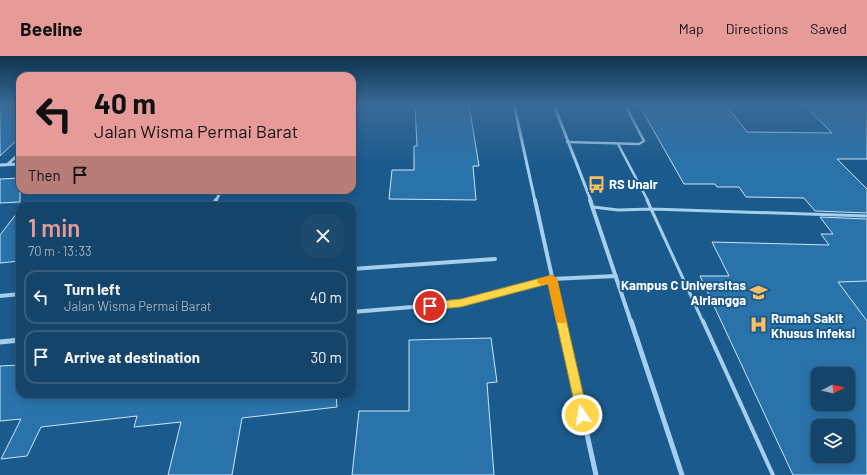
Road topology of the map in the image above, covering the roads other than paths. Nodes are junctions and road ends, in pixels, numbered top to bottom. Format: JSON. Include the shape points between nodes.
{"nodes":[{"id":1,"x":518,"y":125,"type":"edge"},
{"id":2,"x":561,"y":125,"type":"edge"},
{"id":3,"x":635,"y":125,"type":"edge"},
{"id":4,"x":567,"y":142,"type":"junction"},
{"id":5,"x":618,"y":144,"type":"junction"},
{"id":6,"x":16,"y":157,"type":"edge"},
{"id":7,"x":16,"y":164,"type":"edge"},
{"id":8,"x":0,"y":165,"type":"edge"},
{"id":9,"x":8,"y":165,"type":"junction"},
{"id":10,"x":592,"y":207,"type":"junction"},
{"id":11,"x":652,"y":209,"type":"junction"},
{"id":12,"x":867,"y":216,"type":"edge"},
{"id":13,"x":495,"y":259,"type":"dead end"},
{"id":14,"x":356,"y":269,"type":"edge"},
{"id":15,"x":616,"y":276,"type":"junction"},
{"id":16,"x":552,"y":279,"type":"junction"},
{"id":17,"x":16,"y":294,"type":"edge"},
{"id":18,"x":0,"y":296,"type":"edge"},
{"id":19,"x":356,"y":312,"type":"edge"},
{"id":20,"x":16,"y":340,"type":"edge"},
{"id":21,"x":0,"y":342,"type":"edge"},
{"id":22,"x":596,"y":475,"type":"edge"},
{"id":23,"x":682,"y":475,"type":"edge"},
{"id":24,"x":773,"y":475,"type":"edge"}],
"edges":[{"from":1,"to":16,"type":"street"},
{"from":2,"to":4,"type":"street"},
{"from":3,"to":5,"type":"lane","via":[[644,141],[639,144]]},
{"from":4,"to":5,"type":"lane"},
{"from":4,"to":10,"type":"street"},
{"from":5,"to":11,"type":"lane"},
{"from":6,"to":9,"type":"street"},
{"from":7,"to":9,"type":"street"},
{"from":8,"to":9,"type":"street"},
{"from":10,"to":11,"type":"lane","via":[[618,210]]},
{"from":10,"to":15,"type":"street"},
{"from":11,"to":12,"type":"lane"},
{"from":11,"to":24,"type":"lane"},
{"from":13,"to":14,"type":"street"},
{"from":15,"to":16,"type":"street"},
{"from":15,"to":23,"type":"street"},
{"from":16,"to":19,"type":"street","via":[[461,303]]},
{"from":16,"to":22,"type":"street"},
{"from":17,"to":18,"type":"street"},
{"from":20,"to":21,"type":"street"}]}
